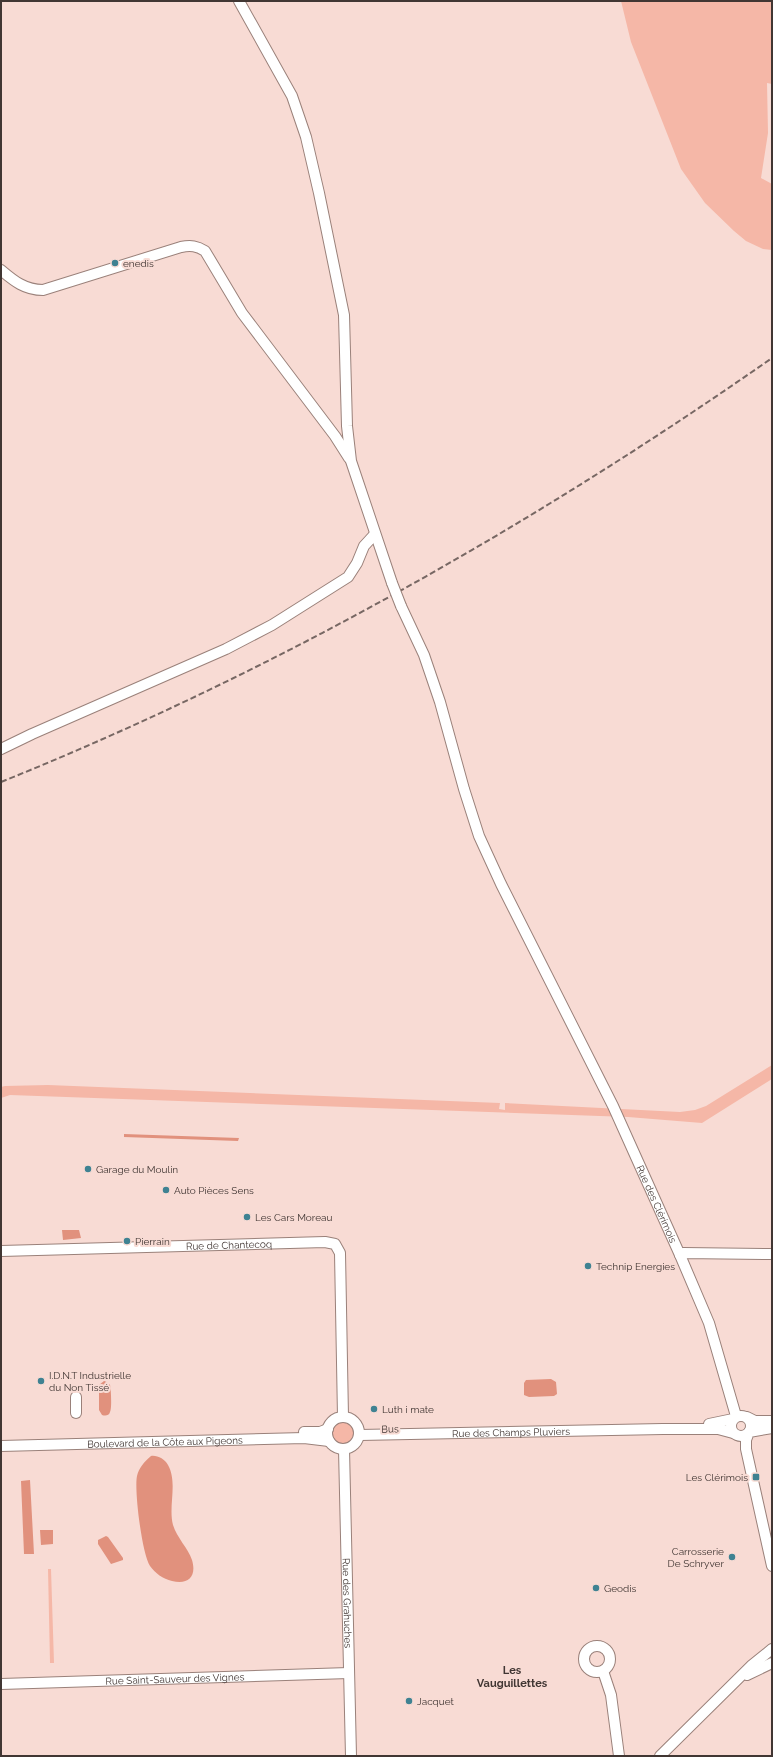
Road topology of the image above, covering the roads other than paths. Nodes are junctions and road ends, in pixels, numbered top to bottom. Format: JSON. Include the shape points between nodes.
{"nodes":[{"id":1,"x":239,"y":1,"type":"edge"},
{"id":2,"x":1,"y":270,"type":"edge"},
{"id":3,"x":351,"y":461,"type":"junction"},
{"id":4,"x":374,"y":534,"type":"junction"},
{"id":5,"x":1,"y":749,"type":"edge"},
{"id":6,"x":1,"y":1251,"type":"edge"},
{"id":7,"x":772,"y":1254,"type":"edge"},
{"id":8,"x":680,"y":1255,"type":"junction"},
{"id":9,"x":343,"y":1417,"type":"junction"},
{"id":10,"x":747,"y":1417,"type":"junction"},
{"id":11,"x":734,"y":1418,"type":"junction"},
{"id":12,"x":772,"y":1421,"type":"edge"},
{"id":13,"x":357,"y":1424,"type":"junction"},
{"id":14,"x":772,"y":1428,"type":"edge"},
{"id":15,"x":328,"y":1429,"type":"junction"},
{"id":16,"x":663,"y":1429,"type":"junction"},
{"id":17,"x":749,"y":1432,"type":"junction"},
{"id":18,"x":423,"y":1433,"type":"junction"},
{"id":19,"x":734,"y":1434,"type":"junction"},
{"id":20,"x":360,"y":1435,"type":"junction"},
{"id":21,"x":1,"y":1439,"type":"edge"},
{"id":22,"x":329,"y":1441,"type":"junction"},
{"id":23,"x":1,"y":1446,"type":"edge"},
{"id":24,"x":344,"y":1449,"type":"junction"},
{"id":25,"x":760,"y":1510,"type":"junction"},
{"id":26,"x":772,"y":1566,"type":"edge"},
{"id":27,"x":772,"y":1649,"type":"edge"},
{"id":28,"x":772,"y":1663,"type":"edge"},
{"id":29,"x":757,"y":1670,"type":"junction"},
{"id":30,"x":604,"y":1671,"type":"dead end"},
{"id":31,"x":349,"y":1673,"type":"junction"},
{"id":32,"x":772,"y":1673,"type":"edge"},
{"id":33,"x":741,"y":1677,"type":"junction"},
{"id":34,"x":1,"y":1684,"type":"edge"},
{"id":35,"x":614,"y":1708,"type":"junction"},
{"id":36,"x":351,"y":1756,"type":"edge"},
{"id":37,"x":613,"y":1756,"type":"edge"},
{"id":38,"x":619,"y":1756,"type":"edge"},
{"id":39,"x":660,"y":1756,"type":"edge"}],
"edges":[{"from":1,"to":3,"type":"street","via":[[292,96],[306,137],[344,315],[346,418]]},
{"from":2,"to":3,"type":"street","via":[[14,282],[30,289],[43,290],[182,247],[200,248],[205,251],[242,313]]},
{"from":3,"to":4,"type":"street","name":"Rue des Clérimois"},
{"from":4,"to":5,"type":"street","via":[[364,546],[357,564],[348,577],[272,625],[226,650]]},
{"from":4,"to":8,"type":"street","name":"Rue des Clérimois","bridge":true,"via":[[401,606],[424,655],[479,836],[613,1106]]},
{"from":6,"to":9,"type":"street","name":"Rue de Chantecoq","via":[[325,1242],[337,1245],[340,1253]]},
{"from":7,"to":8,"type":"street"},
{"from":8,"to":11,"type":"street","name":"Rue des Clérimois","via":[[709,1323]]},
{"from":9,"to":13,"type":"street"},
{"from":9,"to":15,"type":"street","via":[[333,1420]]},
{"from":10,"to":11,"type":"street","via":[[742,1415]]},
{"from":10,"to":12,"type":"street","via":[[755,1421]]},
{"from":10,"to":17,"type":"street","via":[[751,1422]]},
{"from":11,"to":16,"type":"street","name":"Rue des Champs Pluviers","via":[[717,1423]]},
{"from":11,"to":19,"type":"street","via":[[730,1428]]},
{"from":13,"to":18,"type":"street","name":"Bus","via":[[377,1429],[416,1428]]},
{"from":13,"to":20,"type":"street"},
{"from":14,"to":17,"type":"street"},
{"from":15,"to":21,"type":"street","name":"Boulevard de la Côte aux Pigeons","via":[[320,1432]]},
{"from":15,"to":22,"type":"street"},
{"from":16,"to":18,"type":"street","name":"Rue des Champs Pluviers"},
{"from":16,"to":19,"type":"street","name":"Rue des Champs Pluviers","via":[[718,1429]]},
{"from":17,"to":19,"type":"street","via":[[743,1436]]},
{"from":17,"to":25,"type":"street","via":[[746,1449]]},
{"from":18,"to":20,"type":"street","name":"Rue des Champs Pluviers"},
{"from":19,"to":25,"type":"street","via":[[739,1441]]},
{"from":20,"to":24,"type":"street","via":[[353,1446]]},
{"from":22,"to":23,"type":"street","name":"Boulevard de la Côte aux Pigeons","via":[[304,1438]]},
{"from":22,"to":24,"type":"street","via":[[335,1447]]},
{"from":24,"to":31,"type":"street","name":"Rue des Grahuches"},
{"from":25,"to":26,"type":"street"},
{"from":27,"to":33,"type":"street"},
{"from":28,"to":29,"type":"street"},
{"from":29,"to":32,"type":"street"},
{"from":29,"to":33,"type":"street"},
{"from":30,"to":35,"type":"street"},
{"from":31,"to":34,"type":"street","name":"Rue Saint-Sauveur des Vignes"},
{"from":31,"to":36,"type":"street","name":"Rue des Grahuches"},
{"from":33,"to":39,"type":"street"},
{"from":35,"to":37,"type":"street"},
{"from":35,"to":38,"type":"street"}]}
